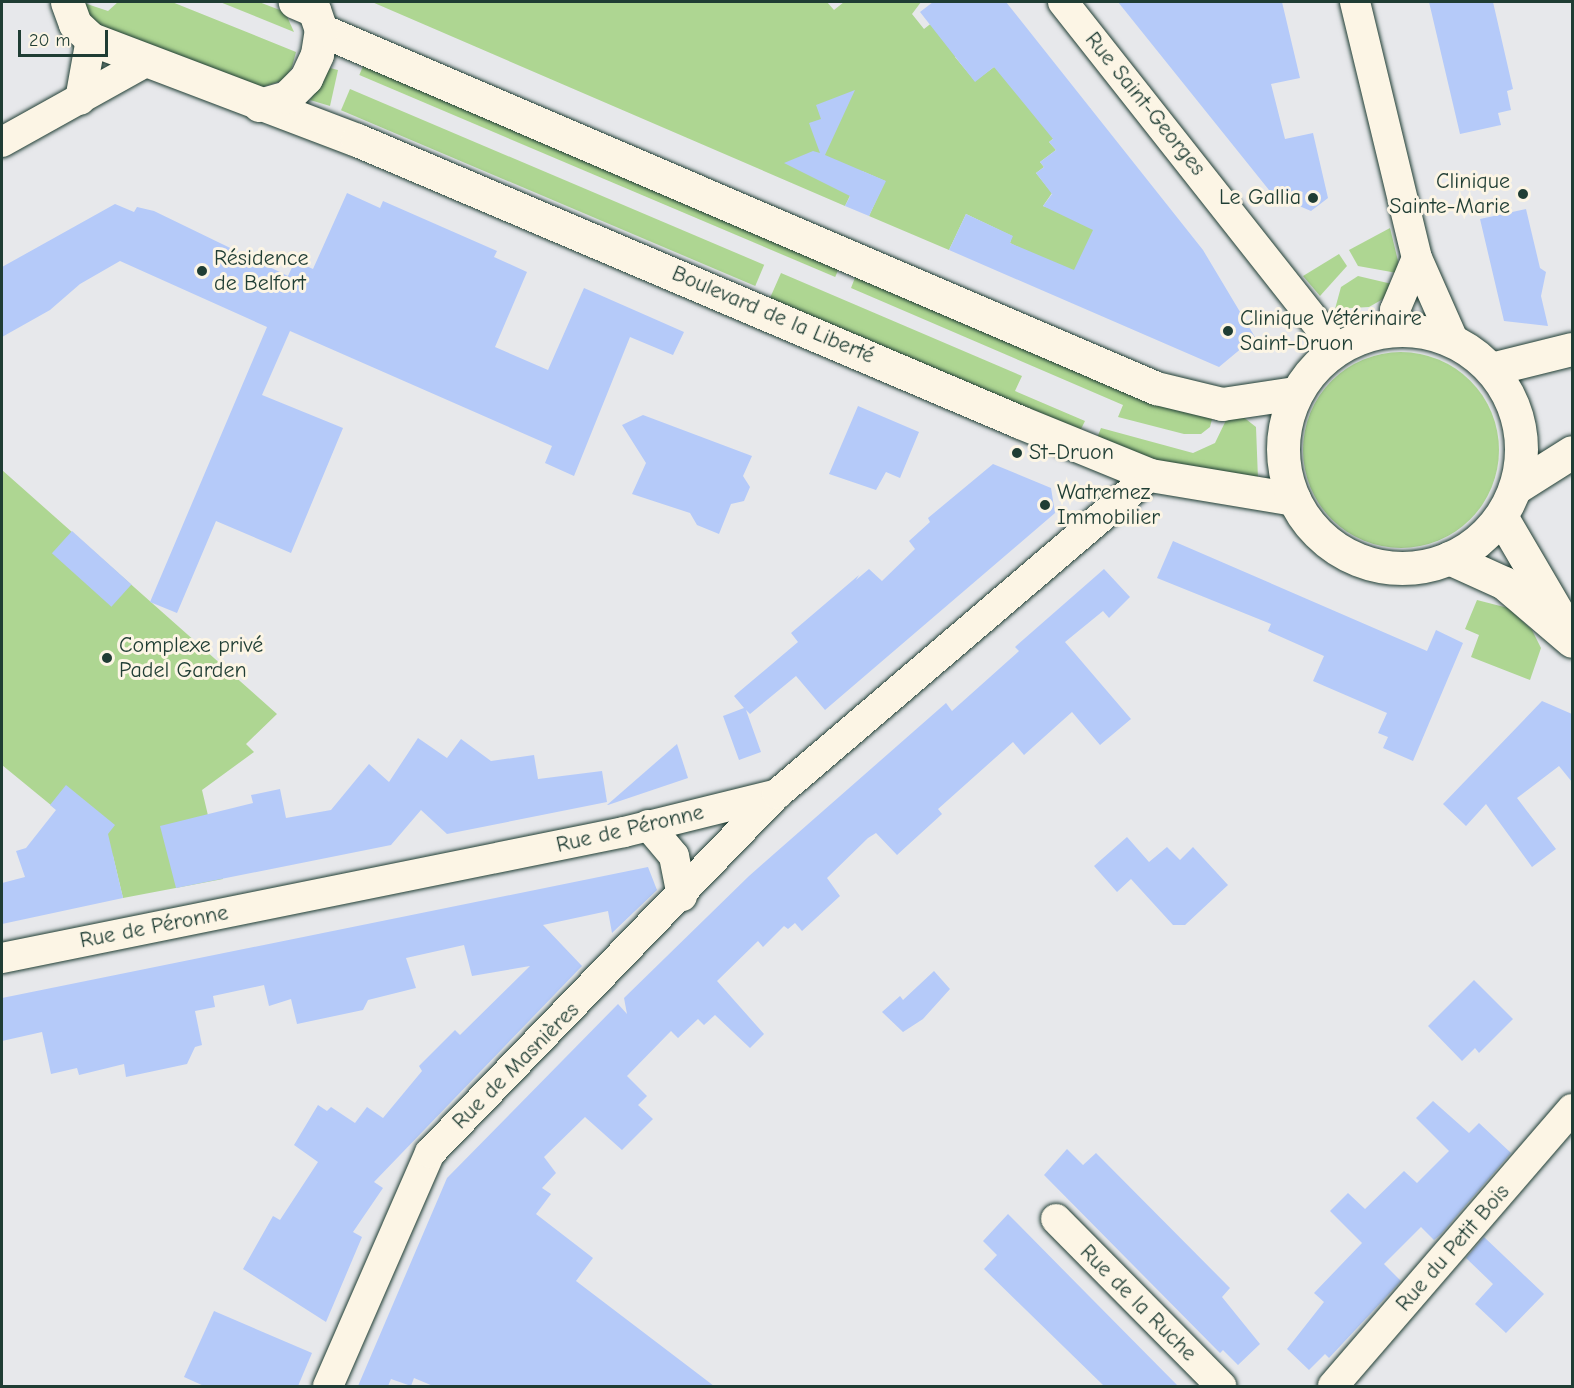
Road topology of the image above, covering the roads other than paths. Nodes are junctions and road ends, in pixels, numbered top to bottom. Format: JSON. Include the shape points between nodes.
{"nodes":[{"id":1,"x":1063,"y":2,"type":"edge"},
{"id":2,"x":1355,"y":2,"type":"edge"},
{"id":3,"x":61,"y":3,"type":"edge"},
{"id":4,"x":311,"y":11,"type":"edge"},
{"id":5,"x":91,"y":39,"type":"junction"},
{"id":6,"x":146,"y":62,"type":"junction"},
{"id":7,"x":80,"y":100,"type":"junction"},
{"id":8,"x":259,"y":105,"type":"junction"},
{"id":9,"x":2,"y":142,"type":"edge"},
{"id":10,"x":1417,"y":258,"type":"junction"},
{"id":11,"x":1394,"y":330,"type":"junction"},
{"id":12,"x":1454,"y":342,"type":"junction"},
{"id":13,"x":1337,"y":349,"type":"junction"},
{"id":14,"x":1572,"y":349,"type":"edge"},
{"id":15,"x":1491,"y":369,"type":"junction"},
{"id":16,"x":1296,"y":393,"type":"junction"},
{"id":17,"x":1572,"y":452,"type":"edge"},
{"id":18,"x":1150,"y":475,"type":"junction"},
{"id":19,"x":1294,"y":499,"type":"junction"},
{"id":20,"x":1508,"y":502,"type":"junction"},
{"id":21,"x":1449,"y":558,"type":"junction"},
{"id":22,"x":1572,"y":640,"type":"edge"},
{"id":23,"x":777,"y":794,"type":"junction"},
{"id":24,"x":648,"y":825,"type":"junction"},
{"id":25,"x":682,"y":896,"type":"junction"},
{"id":26,"x":2,"y":958,"type":"edge"},
{"id":27,"x":1572,"y":1109,"type":"edge"},
{"id":28,"x":1056,"y":1220,"type":"dead end"},
{"id":29,"x":328,"y":1386,"type":"edge"},
{"id":30,"x":1221,"y":1386,"type":"edge"},
{"id":31,"x":1333,"y":1386,"type":"edge"}],
"edges":[{"from":1,"to":13,"type":"street","name":"Rue Saint-Georges"},
{"from":2,"to":10,"type":"street"},
{"from":3,"to":5,"type":"main road","name":"Boulevard de la Liberté"},
{"from":4,"to":8,"type":"main road","via":[[306,78],[287,97]]},
{"from":4,"to":16,"type":"main road","via":[[1156,388],[1222,404]]},
{"from":5,"to":6,"type":"main road","name":"Boulevard de la Liberté"},
{"from":5,"to":7,"type":"street"},
{"from":6,"to":7,"type":"street"},
{"from":6,"to":8,"type":"main road","name":"Boulevard de la Liberté"},
{"from":7,"to":9,"type":"street"},
{"from":8,"to":18,"type":"main road","name":"Boulevard de la Liberté","via":[[357,140]]},
{"from":10,"to":11,"type":"street","via":[[1395,310]]},
{"from":10,"to":12,"type":"street"},
{"from":11,"to":12,"type":"main road","via":[[1424,332]]},
{"from":11,"to":13,"type":"main road","via":[[1364,336]]},
{"from":12,"to":15,"type":"main road"},
{"from":13,"to":16,"type":"main road"},
{"from":14,"to":15,"type":"main road"},
{"from":15,"to":20,"type":"main road","via":[[1517,420],[1521,456]]},
{"from":16,"to":19,"type":"main road","via":[[1282,447]]},
{"from":17,"to":20,"type":"main road"},
{"from":18,"to":19,"type":"main road","name":"Boulevard de la Liberté"},
{"from":18,"to":23,"type":"street","name":"Rue de Péronne"},
{"from":19,"to":21,"type":"main road","via":[[1315,531],[1362,561],[1398,568]]},
{"from":20,"to":21,"type":"main road","via":[[1480,539]]},
{"from":20,"to":22,"type":"main road"},
{"from":21,"to":22,"type":"main road","via":[[1504,584]]},
{"from":23,"to":24,"type":"street","name":"Rue de Péronne"},
{"from":23,"to":25,"type":"street","name":"Rue de Masnières"},
{"from":24,"to":25,"type":"street","via":[[674,856]]},
{"from":24,"to":26,"type":"street","name":"Rue de Péronne"},
{"from":25,"to":29,"type":"street","name":"Rue de Masnières","via":[[430,1153]]},
{"from":27,"to":31,"type":"street","name":"Rue du Petit Bois"},
{"from":28,"to":30,"type":"street","name":"Rue de la Ruche"}]}
